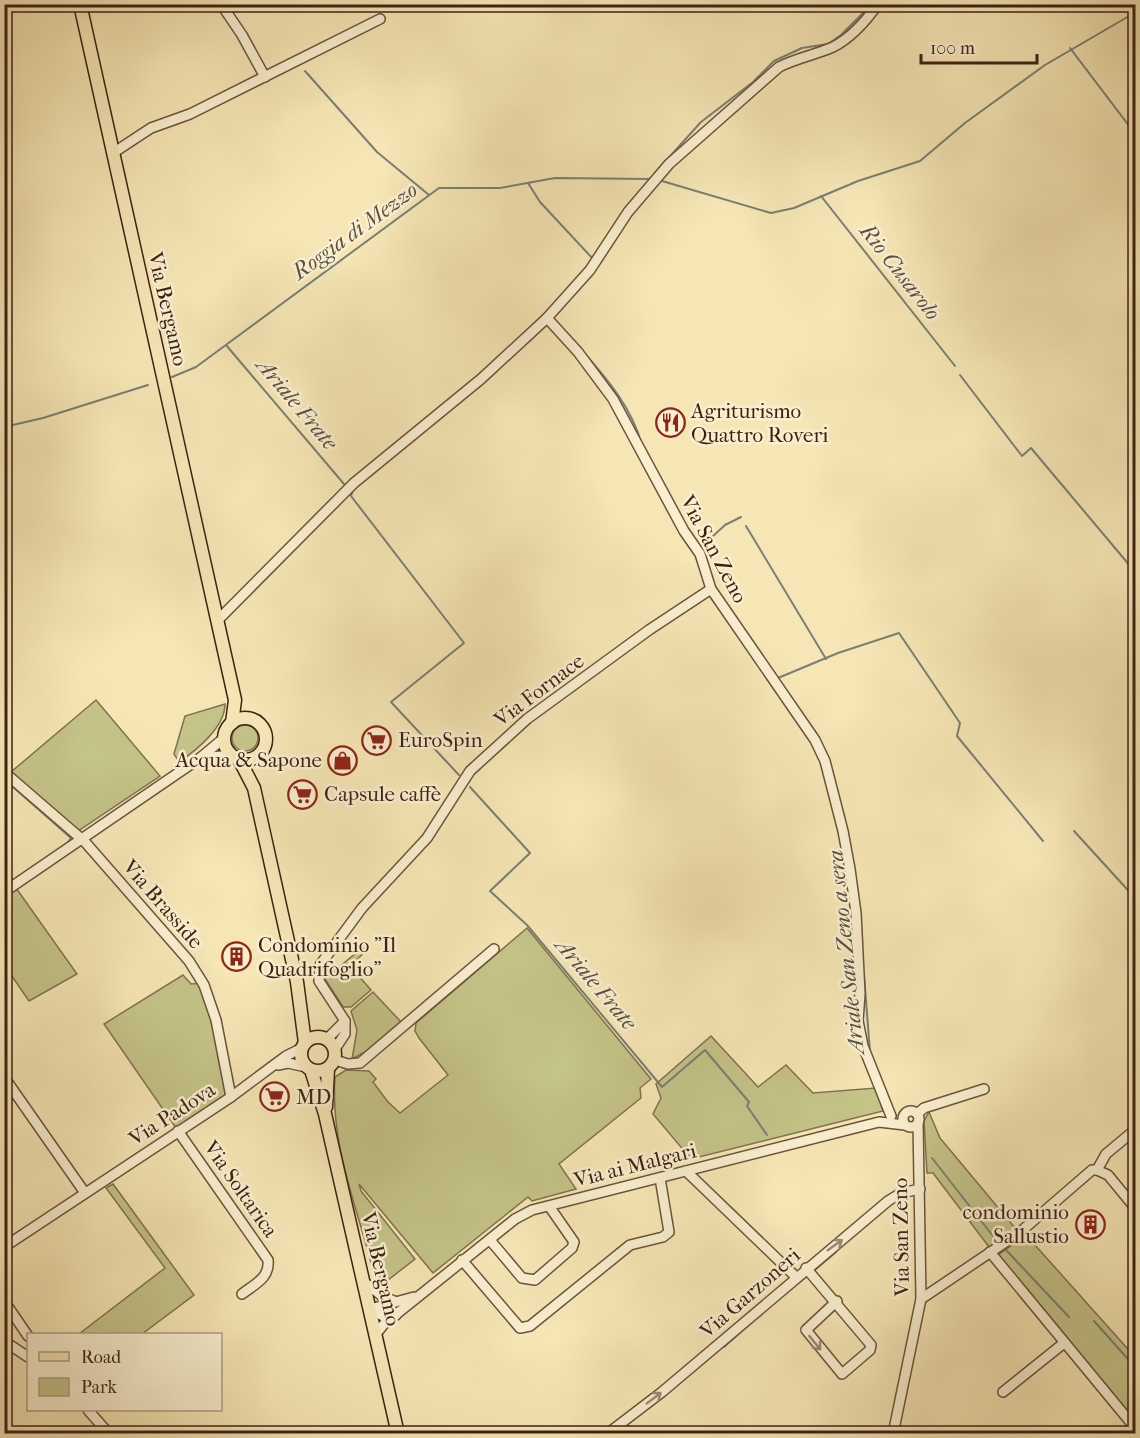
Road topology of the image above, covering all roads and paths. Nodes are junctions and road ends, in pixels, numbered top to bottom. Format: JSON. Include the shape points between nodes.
{"nodes":[{"id":1,"x":80,"y":4,"type":"edge"},
{"id":2,"x":221,"y":4,"type":"edge"},
{"id":3,"x":878,"y":4,"type":"edge"},
{"id":4,"x":380,"y":19,"type":"dead end"},
{"id":5,"x":265,"y":77,"type":"junction"},
{"id":6,"x":113,"y":153,"type":"junction"},
{"id":7,"x":547,"y":318,"type":"junction"},
{"id":8,"x":711,"y":589,"type":"junction"},
{"id":9,"x":217,"y":621,"type":"junction"},
{"id":10,"x":235,"y":700,"type":"junction"},
{"id":11,"x":249,"y":718,"type":"junction"},
{"id":12,"x":232,"y":723,"type":"junction"},
{"id":13,"x":224,"y":738,"type":"junction"},
{"id":14,"x":235,"y":757,"type":"junction"},
{"id":15,"x":200,"y":758,"type":"junction"},
{"id":16,"x":252,"y":758,"type":"junction"},
{"id":17,"x":4,"y":772,"type":"edge"},
{"id":18,"x":254,"y":788,"type":"junction"},
{"id":19,"x":82,"y":839,"type":"junction"},
{"id":20,"x":4,"y":892,"type":"edge"},
{"id":21,"x":494,"y":949,"type":"dead end"},
{"id":22,"x":299,"y":993,"type":"junction"},
{"id":23,"x":303,"y":1046,"type":"junction"},
{"id":24,"x":329,"y":1051,"type":"junction"},
{"id":25,"x":278,"y":1065,"type":"junction"},
{"id":26,"x":309,"y":1069,"type":"junction"},
{"id":27,"x":4,"y":1077,"type":"edge"},
{"id":28,"x":984,"y":1089,"type":"dead end"},
{"id":29,"x":231,"y":1097,"type":"junction"},
{"id":30,"x":325,"y":1114,"type":"junction"},
{"id":31,"x":891,"y":1116,"type":"junction"},
{"id":32,"x":917,"y":1118,"type":"junction"},
{"id":33,"x":879,"y":1122,"type":"junction"},
{"id":34,"x":905,"y":1122,"type":"junction"},
{"id":35,"x":1136,"y":1129,"type":"edge"},
{"id":36,"x":178,"y":1131,"type":"junction"},
{"id":37,"x":917,"y":1145,"type":"junction"},
{"id":38,"x":1097,"y":1170,"type":"junction"},
{"id":39,"x":686,"y":1171,"type":"junction"},
{"id":40,"x":660,"y":1178,"type":"junction"},
{"id":41,"x":920,"y":1189,"type":"junction"},
{"id":42,"x":85,"y":1193,"type":"junction"},
{"id":43,"x":549,"y":1206,"type":"junction"},
{"id":44,"x":1136,"y":1209,"type":"edge"},
{"id":45,"x":490,"y":1239,"type":"junction"},
{"id":46,"x":4,"y":1247,"type":"edge"},
{"id":47,"x":990,"y":1252,"type":"junction"},
{"id":48,"x":462,"y":1260,"type":"junction"},
{"id":49,"x":806,"y":1268,"type":"junction"},
{"id":50,"x":796,"y":1277,"type":"junction"},
{"id":51,"x":922,"y":1280,"type":"junction"},
{"id":52,"x":364,"y":1282,"type":"junction"},
{"id":53,"x":946,"y":1284,"type":"junction"},
{"id":54,"x":424,"y":1292,"type":"junction"},
{"id":55,"x":242,"y":1294,"type":"dead end"},
{"id":56,"x":921,"y":1299,"type":"junction"},
{"id":57,"x":4,"y":1301,"type":"edge"},
{"id":58,"x":397,"y":1301,"type":"junction"},
{"id":59,"x":837,"y":1301,"type":"junction"},
{"id":60,"x":370,"y":1309,"type":"junction"},
{"id":61,"x":396,"y":1315,"type":"junction"},
{"id":62,"x":376,"y":1334,"type":"junction"},
{"id":63,"x":27,"y":1335,"type":"edge"},
{"id":64,"x":4,"y":1341,"type":"edge"},
{"id":65,"x":1064,"y":1343,"type":"junction"},
{"id":66,"x":27,"y":1356,"type":"edge"},
{"id":67,"x":1003,"y":1392,"type":"dead end"},
{"id":68,"x":89,"y":1411,"type":"edge"},
{"id":69,"x":1136,"y":1429,"type":"edge"},
{"id":70,"x":109,"y":1434,"type":"edge"},
{"id":71,"x":398,"y":1434,"type":"edge"},
{"id":72,"x":608,"y":1434,"type":"edge"},
{"id":73,"x":893,"y":1434,"type":"edge"}],
"edges":[{"from":1,"to":6,"type":"main road","name":"Via Bergamo"},
{"from":2,"to":5,"type":"street"},
{"from":3,"to":7,"type":"street","via":[[849,36],[834,46],[794,58],[772,71],[669,164],[628,212],[590,270]]},
{"from":4,"to":5,"type":"street"},
{"from":5,"to":6,"type":"street","via":[[190,114],[151,128]]},
{"from":6,"to":9,"type":"main road","name":"Via Bergamo"},
{"from":7,"to":8,"type":"street","name":"Via San Zeno","via":[[578,352],[629,424],[634,440],[700,554]]},
{"from":7,"to":9,"type":"street","via":[[481,379],[354,483]]},
{"from":8,"to":24,"type":"street","name":"Via Fornace","via":[[527,719],[470,771],[427,838],[362,908],[320,965],[319,981],[345,1021]]},
{"from":8,"to":31,"type":"street","name":"Via San Zeno","via":[[815,740],[825,761],[843,831],[856,913],[858,1021],[863,1046]]},
{"from":9,"to":10,"type":"main road","name":"Via Bergamo"},
{"from":10,"to":11,"type":"main road","name":"Via Bergamo"},
{"from":10,"to":12,"type":"main road","name":"Via Bergamo"},
{"from":11,"to":12,"type":"main road"},
{"from":11,"to":16,"type":"main road","name":"Via Bergamo","via":[[260,724],[265,735],[263,749]]},
{"from":12,"to":13,"type":"main road","name":"Via Bergamo"},
{"from":13,"to":14,"type":"main road","name":"Via Bergamo"},
{"from":13,"to":15,"type":"street"},
{"from":14,"to":15,"type":"street"},
{"from":14,"to":16,"type":"main road"},
{"from":14,"to":18,"type":"main road","name":"Via Bergamo"},
{"from":15,"to":19,"type":"street"},
{"from":16,"to":18,"type":"main road","name":"Via Bergamo"},
{"from":17,"to":19,"type":"street","name":"Via Brasside"},
{"from":18,"to":22,"type":"main road","name":"Via Bergamo"},
{"from":19,"to":20,"type":"street"},
{"from":19,"to":29,"type":"street","name":"Via Brasside","via":[[189,961],[203,983],[216,1020]]},
{"from":21,"to":24,"type":"street","via":[[360,1063],[348,1064]]},
{"from":22,"to":23,"type":"main road","name":"Via Bergamo"},
{"from":22,"to":24,"type":"main road","name":"Via Bergamo"},
{"from":23,"to":24,"type":"main road"},
{"from":23,"to":25,"type":"street","name":"Via Padova"},
{"from":23,"to":26,"type":"main road","name":"Via Bergamo","via":[[301,1058]]},
{"from":24,"to":26,"type":"main road","via":[[317,1072]]},
{"from":24,"to":30,"type":"main road","name":"Via Bergamo"},
{"from":25,"to":26,"type":"street","via":[[288,1063]]},
{"from":25,"to":29,"type":"street","name":"Via Padova"},
{"from":26,"to":30,"type":"main road","name":"Via Bergamo"},
{"from":27,"to":42,"type":"street"},
{"from":28,"to":32,"type":"street","via":[[924,1108]]},
{"from":29,"to":36,"type":"street","name":"Via Padova"},
{"from":30,"to":52,"type":"main road","name":"Via Bergamo"},
{"from":31,"to":33,"type":"street"},
{"from":31,"to":34,"type":"street"},
{"from":32,"to":34,"type":"street","via":[[912,1127]]},
{"from":32,"to":34,"type":"street","via":[[910,1111]]},
{"from":32,"to":37,"type":"street","name":"Via San Zeno"},
{"from":33,"to":34,"type":"street"},
{"from":33,"to":39,"type":"street","name":"Via ai Malgari"},
{"from":34,"to":37,"type":"street"},
{"from":35,"to":38,"type":"street","via":[[1106,1154]]},
{"from":36,"to":42,"type":"street","name":"Via Padova"},
{"from":36,"to":55,"type":"street","name":"Via Soltarica","via":[[268,1260],[266,1276]]},
{"from":37,"to":41,"type":"street","name":"Via San Zeno"},
{"from":38,"to":44,"type":"street","via":[[1108,1175]]},
{"from":38,"to":47,"type":"street","via":[[1092,1170],[1019,1233]]},
{"from":39,"to":40,"type":"street","name":"Via ai Malgari"},
{"from":39,"to":50,"type":"street"},
{"from":40,"to":43,"type":"street","name":"Via ai Malgari"},
{"from":40,"to":48,"type":"street","via":[[669,1232],[630,1245],[530,1326],[520,1328]]},
{"from":49,"to":41,"type":"street","name":"Via Garzoneri","one_way":true,"via":[[894,1196]]},
{"from":41,"to":51,"type":"street","name":"Via San Zeno"},
{"from":42,"to":46,"type":"street","name":"Via Padova"},
{"from":43,"to":45,"type":"street","name":"Via ai Malgari","via":[[520,1216]]},
{"from":43,"to":45,"type":"street","via":[[574,1242],[535,1280],[522,1278]]},
{"from":45,"to":48,"type":"street","name":"Via ai Malgari"},
{"from":47,"to":53,"type":"street"},
{"from":47,"to":65,"type":"street"},
{"from":48,"to":54,"type":"street","name":"Via ai Malgari"},
{"from":49,"to":50,"type":"street","name":"Via Garzoneri"},
{"from":49,"to":59,"type":"street"},
{"from":72,"to":50,"type":"street","name":"Via Garzoneri","one_way":true},
{"from":51,"to":53,"type":"street"},
{"from":51,"to":56,"type":"street","name":"Via San Zeno"},
{"from":52,"to":58,"type":"street","via":[[382,1296]]},
{"from":52,"to":60,"type":"main road","name":"Via Bergamo"},
{"from":53,"to":56,"type":"street"},
{"from":54,"to":58,"type":"street","name":"Via ai Malgari"},
{"from":54,"to":61,"type":"street","name":"Via ai Malgari"},
{"from":56,"to":73,"type":"street","name":"Via San Zeno"},
{"from":57,"to":63,"type":"street"},
{"from":58,"to":60,"type":"street","name":"Via ai Malgari"},
{"from":59,"to":59,"type":"street","one_way":true,"via":[[806,1330],[842,1374],[872,1347]]},
{"from":60,"to":61,"type":"street","via":[[383,1316]]},
{"from":60,"to":62,"type":"main road","name":"Via Bergamo"},
{"from":61,"to":62,"type":"street","name":"Via ai Malgari"},
{"from":62,"to":71,"type":"main road","name":"Via Bergamo"},
{"from":64,"to":66,"type":"street"},
{"from":65,"to":67,"type":"street"},
{"from":65,"to":69,"type":"street"},
{"from":68,"to":70,"type":"street"}]}
